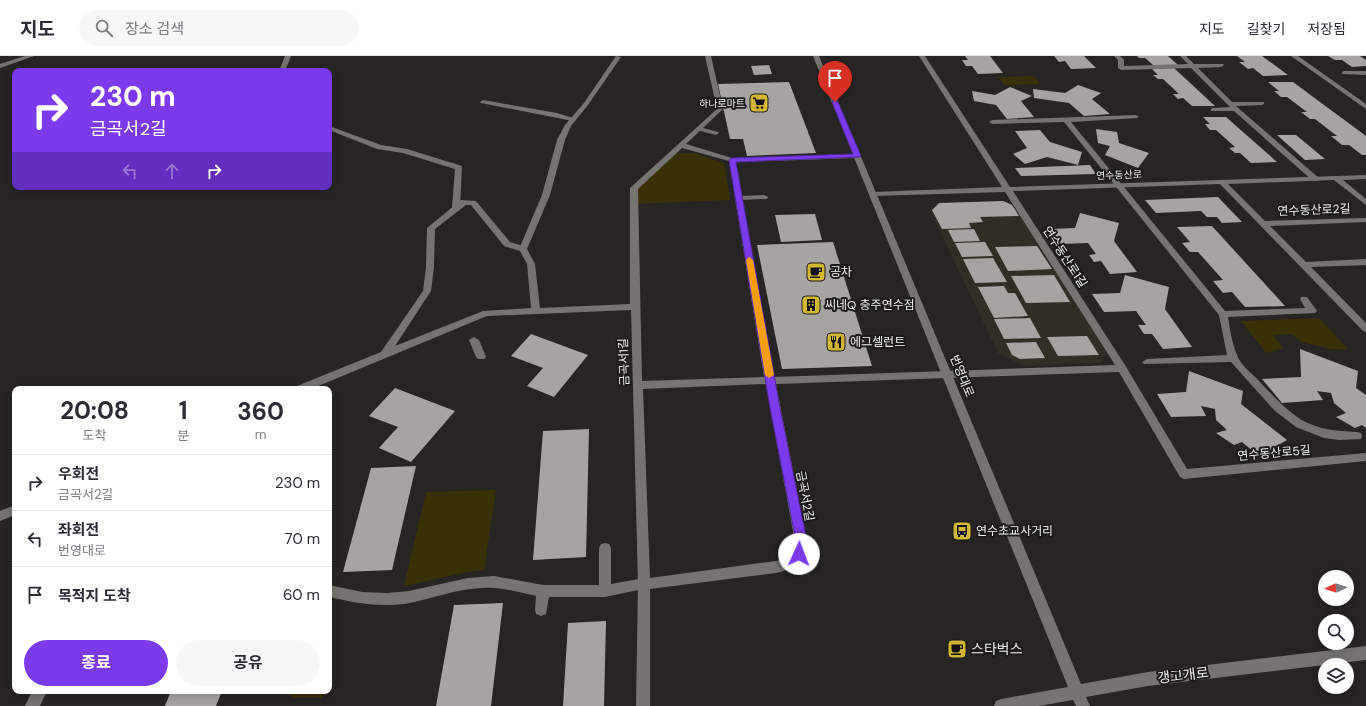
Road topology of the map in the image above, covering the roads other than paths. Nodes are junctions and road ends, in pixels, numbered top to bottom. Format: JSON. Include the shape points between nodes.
{"nodes":[{"id":1,"x":31,"y":56,"type":"edge"},
{"id":2,"x":288,"y":56,"type":"edge"},
{"id":3,"x":708,"y":56,"type":"edge"},
{"id":4,"x":816,"y":56,"type":"edge"},
{"id":5,"x":922,"y":56,"type":"edge"},
{"id":6,"x":1116,"y":56,"type":"edge"},
{"id":7,"x":1183,"y":56,"type":"edge"},
{"id":8,"x":1294,"y":56,"type":"edge"},
{"id":9,"x":618,"y":57,"type":"edge"},
{"id":10,"x":1221,"y":65,"type":"dead end"},
{"id":11,"x":0,"y":66,"type":"edge"},
{"id":12,"x":1194,"y":66,"type":"junction"},
{"id":13,"x":283,"y":68,"type":"edge"},
{"id":14,"x":1366,"y":73,"type":"edge"},
{"id":15,"x":1344,"y":74,"type":"dead end"},
{"id":16,"x":483,"y":102,"type":"dead end"},
{"id":17,"x":1262,"y":103,"type":"dead end"},
{"id":18,"x":1230,"y":104,"type":"junction"},
{"id":19,"x":1366,"y":107,"type":"edge"},
{"id":20,"x":1236,"y":109,"type":"junction"},
{"id":21,"x":1213,"y":110,"type":"dead end"},
{"id":22,"x":1136,"y":117,"type":"dead end"},
{"id":23,"x":573,"y":119,"type":"junction"},
{"id":24,"x":1066,"y":120,"type":"junction"},
{"id":25,"x":992,"y":122,"type":"dead end"},
{"id":26,"x":332,"y":129,"type":"edge"},
{"id":27,"x":699,"y":129,"type":"junction"},
{"id":28,"x":716,"y":133,"type":"dead end"},
{"id":29,"x":681,"y":145,"type":"junction"},
{"id":30,"x":858,"y":156,"type":"junction"},
{"id":31,"x":732,"y":160,"type":"junction"},
{"id":32,"x":1366,"y":177,"type":"edge"},
{"id":33,"x":1336,"y":178,"type":"junction"},
{"id":34,"x":1316,"y":179,"type":"junction"},
{"id":35,"x":1222,"y":182,"type":"junction"},
{"id":36,"x":1120,"y":185,"type":"junction"},
{"id":37,"x":1008,"y":189,"type":"junction"},
{"id":38,"x":873,"y":194,"type":"junction"},
{"id":39,"x":764,"y":197,"type":"dead end"},
{"id":40,"x":739,"y":198,"type":"junction"},
{"id":41,"x":1366,"y":203,"type":"edge"},
{"id":42,"x":456,"y":208,"type":"junction"},
{"id":43,"x":1366,"y":220,"type":"edge"},
{"id":44,"x":1263,"y":224,"type":"junction"},
{"id":45,"x":523,"y":249,"type":"junction"},
{"id":46,"x":1366,"y":262,"type":"edge"},
{"id":47,"x":1303,"y":265,"type":"junction"},
{"id":48,"x":1304,"y":299,"type":"dead end"},
{"id":49,"x":635,"y":307,"type":"junction"},
{"id":50,"x":536,"y":311,"type":"junction"},
{"id":51,"x":1223,"y":314,"type":"junction"},
{"id":52,"x":1366,"y":329,"type":"edge"},
{"id":53,"x":474,"y":340,"type":"dead end"},
{"id":54,"x":385,"y":354,"type":"junction"},
{"id":55,"x":481,"y":357,"type":"dead end"},
{"id":56,"x":1233,"y":358,"type":"junction"},
{"id":57,"x":1147,"y":362,"type":"dead end"},
{"id":58,"x":1122,"y":368,"type":"junction"},
{"id":59,"x":946,"y":373,"type":"junction"},
{"id":60,"x":770,"y":380,"type":"junction"},
{"id":61,"x":638,"y":385,"type":"junction"},
{"id":62,"x":308,"y":386,"type":"edge"},
{"id":63,"x":1357,"y":436,"type":"dead end"},
{"id":64,"x":1366,"y":457,"type":"edge"},
{"id":65,"x":1184,"y":474,"type":"joint"},
{"id":66,"x":12,"y":511,"type":"edge"},
{"id":67,"x":0,"y":516,"type":"edge"},
{"id":68,"x":605,"y":548,"type":"dead end"},
{"id":69,"x":644,"y":584,"type":"junction"},
{"id":70,"x":543,"y":591,"type":"junction"},
{"id":71,"x":605,"y":591,"type":"junction"},
{"id":72,"x":332,"y":592,"type":"edge"},
{"id":73,"x":541,"y":610,"type":"dead end"},
{"id":74,"x":1366,"y":653,"type":"edge"},
{"id":75,"x":1077,"y":692,"type":"junction"},
{"id":76,"x":38,"y":694,"type":"edge"},
{"id":77,"x":32,"y":706,"type":"edge"},
{"id":78,"x":643,"y":706,"type":"edge"},
{"id":79,"x":1001,"y":706,"type":"edge"},
{"id":80,"x":1083,"y":706,"type":"edge"}],
"edges":[{"from":1,"to":11,"type":"street"},
{"from":2,"to":13,"type":"street"},
{"from":3,"to":27,"type":"street","name":"금곡서1길","via":[[720,109]]},
{"from":4,"to":30,"type":"street","name":"번영대로"},
{"from":5,"to":37,"type":"street","name":"연수동산로1길"},
{"from":6,"to":12,"type":"street","via":[[1121,60],[1121,68]]},
{"from":7,"to":12,"type":"street"},
{"from":8,"to":19,"type":"street"},
{"from":9,"to":23,"type":"street"},
{"from":10,"to":12,"type":"street"},
{"from":12,"to":18,"type":"street"},
{"from":14,"to":15,"type":"street"},
{"from":16,"to":23,"type":"street"},
{"from":17,"to":18,"type":"street"},
{"from":18,"to":20,"type":"street"},
{"from":20,"to":21,"type":"street"},
{"from":20,"to":34,"type":"street"},
{"from":22,"to":24,"type":"street"},
{"from":23,"to":45,"type":"street","via":[[561,140],[546,195]]},
{"from":24,"to":25,"type":"street"},
{"from":24,"to":36,"type":"street"},
{"from":26,"to":42,"type":"street","via":[[380,147],[404,151],[459,168]]},
{"from":27,"to":28,"type":"street"},
{"from":27,"to":29,"type":"street","name":"금곡서1길"},
{"from":29,"to":31,"type":"street"},
{"from":29,"to":49,"type":"street","name":"금곡서1길","via":[[634,188]]},
{"from":30,"to":31,"type":"street"},
{"from":30,"to":38,"type":"street","name":"번영대로"},
{"from":31,"to":40,"type":"street","name":"금곡서2길"},
{"from":32,"to":33,"type":"street","name":"연수동산로"},
{"from":33,"to":34,"type":"street","name":"연수동산로"},
{"from":33,"to":41,"type":"street"},
{"from":34,"to":35,"type":"street","name":"연수동산로"},
{"from":35,"to":36,"type":"street","name":"연수동산로"},
{"from":35,"to":44,"type":"street","name":"연수동산로2길"},
{"from":36,"to":37,"type":"street","name":"연수동산로"},
{"from":36,"to":51,"type":"street"},
{"from":37,"to":38,"type":"street","name":"연수동산로"},
{"from":37,"to":58,"type":"street","name":"연수동산로1길"},
{"from":38,"to":59,"type":"street","name":"번영대로"},
{"from":39,"to":40,"type":"street"},
{"from":40,"to":60,"type":"street","name":"금곡서2길"},
{"from":42,"to":45,"type":"street","via":[[464,202],[473,203],[507,244]]},
{"from":42,"to":54,"type":"street","via":[[431,228],[427,291]]},
{"from":43,"to":44,"type":"street","name":"연수동산로2길"},
{"from":44,"to":47,"type":"street","name":"연수동산로2길"},
{"from":45,"to":50,"type":"street","via":[[532,264]]},
{"from":46,"to":47,"type":"street"},
{"from":47,"to":52,"type":"street","name":"연수동산로2길"},
{"from":48,"to":51,"type":"street","via":[[1312,311]]},
{"from":49,"to":50,"type":"street"},
{"from":49,"to":61,"type":"street","name":"금곡서1길"},
{"from":50,"to":54,"type":"street","via":[[486,313]]},
{"from":51,"to":56,"type":"street"},
{"from":53,"to":55,"type":"street"},
{"from":54,"to":62,"type":"street"},
{"from":56,"to":57,"type":"street"},
{"from":56,"to":63,"type":"street","via":[[1292,420],[1314,432]]},
{"from":58,"to":59,"type":"street"},
{"from":58,"to":65,"type":"street","name":"연수동산로1길"},
{"from":59,"to":60,"type":"street"},
{"from":59,"to":75,"type":"street","name":"번영대로"},
{"from":60,"to":61,"type":"street"},
{"from":60,"to":69,"type":"street","name":"금곡서2길","via":[[800,536],[799,554],[789,564],[776,567]]},
{"from":61,"to":69,"type":"street","name":"금곡서1길"},
{"from":64,"to":65,"type":"street","name":"연수동산로5길"},
{"from":66,"to":67,"type":"street"},
{"from":68,"to":71,"type":"street"},
{"from":69,"to":71,"type":"street","name":"금곡서2길"},
{"from":69,"to":78,"type":"street","name":"금곡서1길"},
{"from":70,"to":71,"type":"street","name":"금곡서2길"},
{"from":70,"to":72,"type":"street","name":"금곡서2길","via":[[494,582],[468,584],[409,597],[387,599],[362,598]]},
{"from":70,"to":73,"type":"street"},
{"from":74,"to":75,"type":"street","name":"갱고개로","via":[[1148,679]]},
{"from":75,"to":79,"type":"street","name":"갱고개로"},
{"from":75,"to":80,"type":"street","name":"번영대로"},
{"from":76,"to":77,"type":"street"}]}
